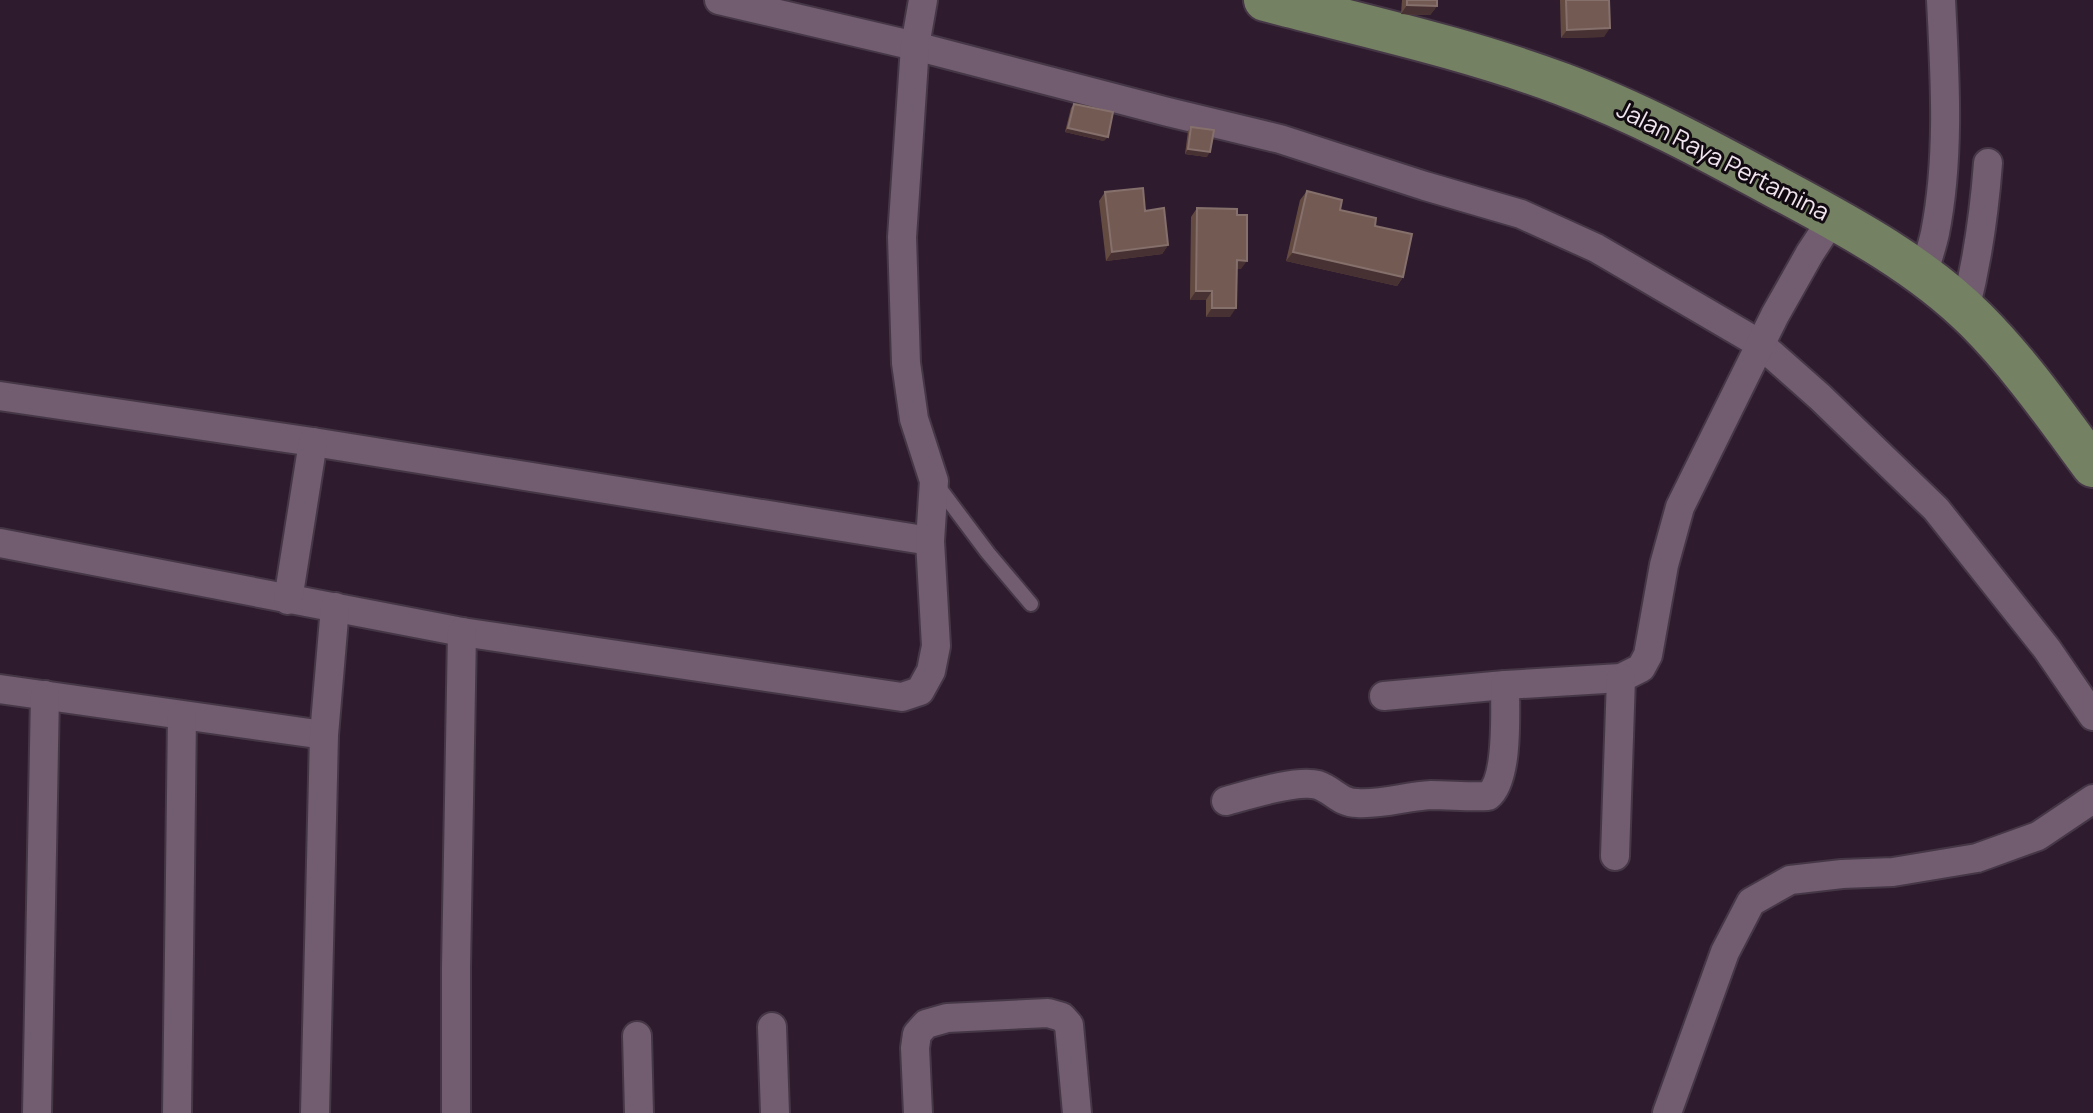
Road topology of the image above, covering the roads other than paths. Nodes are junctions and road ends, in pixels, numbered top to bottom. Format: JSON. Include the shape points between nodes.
{"nodes":[{"id":1,"x":719,"y":0,"type":"edge"},
{"id":2,"x":1265,"y":0,"type":"edge"},
{"id":3,"x":1941,"y":0,"type":"edge"},
{"id":4,"x":919,"y":24,"type":"edge"},
{"id":5,"x":1988,"y":163,"type":"dead end"},
{"id":6,"x":1833,"y":218,"type":"junction"},
{"id":7,"x":1923,"y":275,"type":"junction"},
{"id":8,"x":1965,"y":310,"type":"junction"},
{"id":9,"x":1760,"y":344,"type":"junction"},
{"id":10,"x":0,"y":396,"type":"edge"},
{"id":11,"x":313,"y":442,"type":"junction"},
{"id":12,"x":2093,"y":466,"type":"edge"},
{"id":13,"x":934,"y":481,"type":"junction"},
{"id":14,"x":930,"y":541,"type":"junction"},
{"id":15,"x":0,"y":543,"type":"edge"},
{"id":16,"x":288,"y":600,"type":"junction"},
{"id":17,"x":1031,"y":604,"type":"dead end"},
{"id":18,"x":335,"y":607,"type":"junction"},
{"id":19,"x":462,"y":632,"type":"junction"},
{"id":20,"x":1621,"y":678,"type":"junction"},
{"id":21,"x":1505,"y":685,"type":"junction"},
{"id":22,"x":0,"y":689,"type":"edge"},
{"id":23,"x":45,"y":695,"type":"junction"},
{"id":24,"x":1384,"y":696,"type":"dead end"},
{"id":25,"x":182,"y":716,"type":"junction"},
{"id":26,"x":2093,"y":716,"type":"edge"},
{"id":27,"x":324,"y":735,"type":"junction"},
{"id":28,"x":2093,"y":799,"type":"edge"},
{"id":29,"x":1226,"y":801,"type":"dead end"},
{"id":30,"x":1615,"y":856,"type":"dead end"},
{"id":31,"x":772,"y":1027,"type":"dead end"},
{"id":32,"x":637,"y":1036,"type":"dead end"},
{"id":33,"x":37,"y":1113,"type":"edge"},
{"id":34,"x":177,"y":1113,"type":"edge"},
{"id":35,"x":315,"y":1113,"type":"edge"},
{"id":36,"x":456,"y":1113,"type":"edge"},
{"id":37,"x":639,"y":1113,"type":"edge"},
{"id":38,"x":775,"y":1113,"type":"edge"},
{"id":39,"x":918,"y":1113,"type":"edge"},
{"id":40,"x":1077,"y":1113,"type":"edge"},
{"id":41,"x":1667,"y":1113,"type":"edge"}],
"edges":[{"from":1,"to":4,"type":"street"},
{"from":2,"to":6,"type":"main road","name":"Jalan Raya Pertamina","via":[[1498,61],[1562,84],[1623,108]]},
{"from":3,"to":7,"type":"street","via":[[1945,150]]},
{"from":4,"to":9,"type":"street","via":[[1168,112],[1280,139],[1521,214],[1596,248]]},
{"from":4,"to":13,"type":"street","via":[[902,237],[906,363],[914,419]]},
{"from":5,"to":8,"type":"street","via":[[1982,235]]},
{"from":6,"to":7,"type":"main road","name":"Jalan Raya Pertamina"},
{"from":6,"to":9,"type":"street"},
{"from":7,"to":8,"type":"main road","name":"Jalan Raya Pertamina"},
{"from":8,"to":12,"type":"main road","name":"Jalan Raya Pertamina","via":[[2027,378]]},
{"from":9,"to":20,"type":"street","via":[[1680,507],[1648,655],[1641,668]]},
{"from":9,"to":26,"type":"street","via":[[1936,509]]},
{"from":10,"to":11,"type":"street"},
{"from":11,"to":14,"type":"street"},
{"from":11,"to":16,"type":"street"},
{"from":13,"to":14,"type":"street"},
{"from":13,"to":17,"type":"lane"},
{"from":14,"to":19,"type":"street","via":[[936,646],[920,691],[902,697]]},
{"from":15,"to":16,"type":"street"},
{"from":16,"to":18,"type":"street"},
{"from":18,"to":19,"type":"street"},
{"from":18,"to":27,"type":"street"},
{"from":19,"to":36,"type":"street"},
{"from":20,"to":21,"type":"street"},
{"from":20,"to":30,"type":"street"},
{"from":21,"to":24,"type":"street"},
{"from":21,"to":29,"type":"street","via":[[1504,747],[1497,783],[1488,796],[1431,795],[1354,804],[1305,783]]},
{"from":22,"to":23,"type":"street"},
{"from":23,"to":25,"type":"street"},
{"from":23,"to":33,"type":"street"},
{"from":25,"to":27,"type":"street"},
{"from":25,"to":34,"type":"street"},
{"from":27,"to":35,"type":"street"},
{"from":28,"to":41,"type":"street","via":[[2038,836],[1977,858],[1893,872],[1790,880],[1751,902],[1725,952]]},
{"from":31,"to":38,"type":"street"},
{"from":32,"to":37,"type":"street"},
{"from":39,"to":40,"type":"street","via":[[915,1048],[917,1034],[926,1024],[947,1018],[1048,1013],[1069,1025]]}]}
